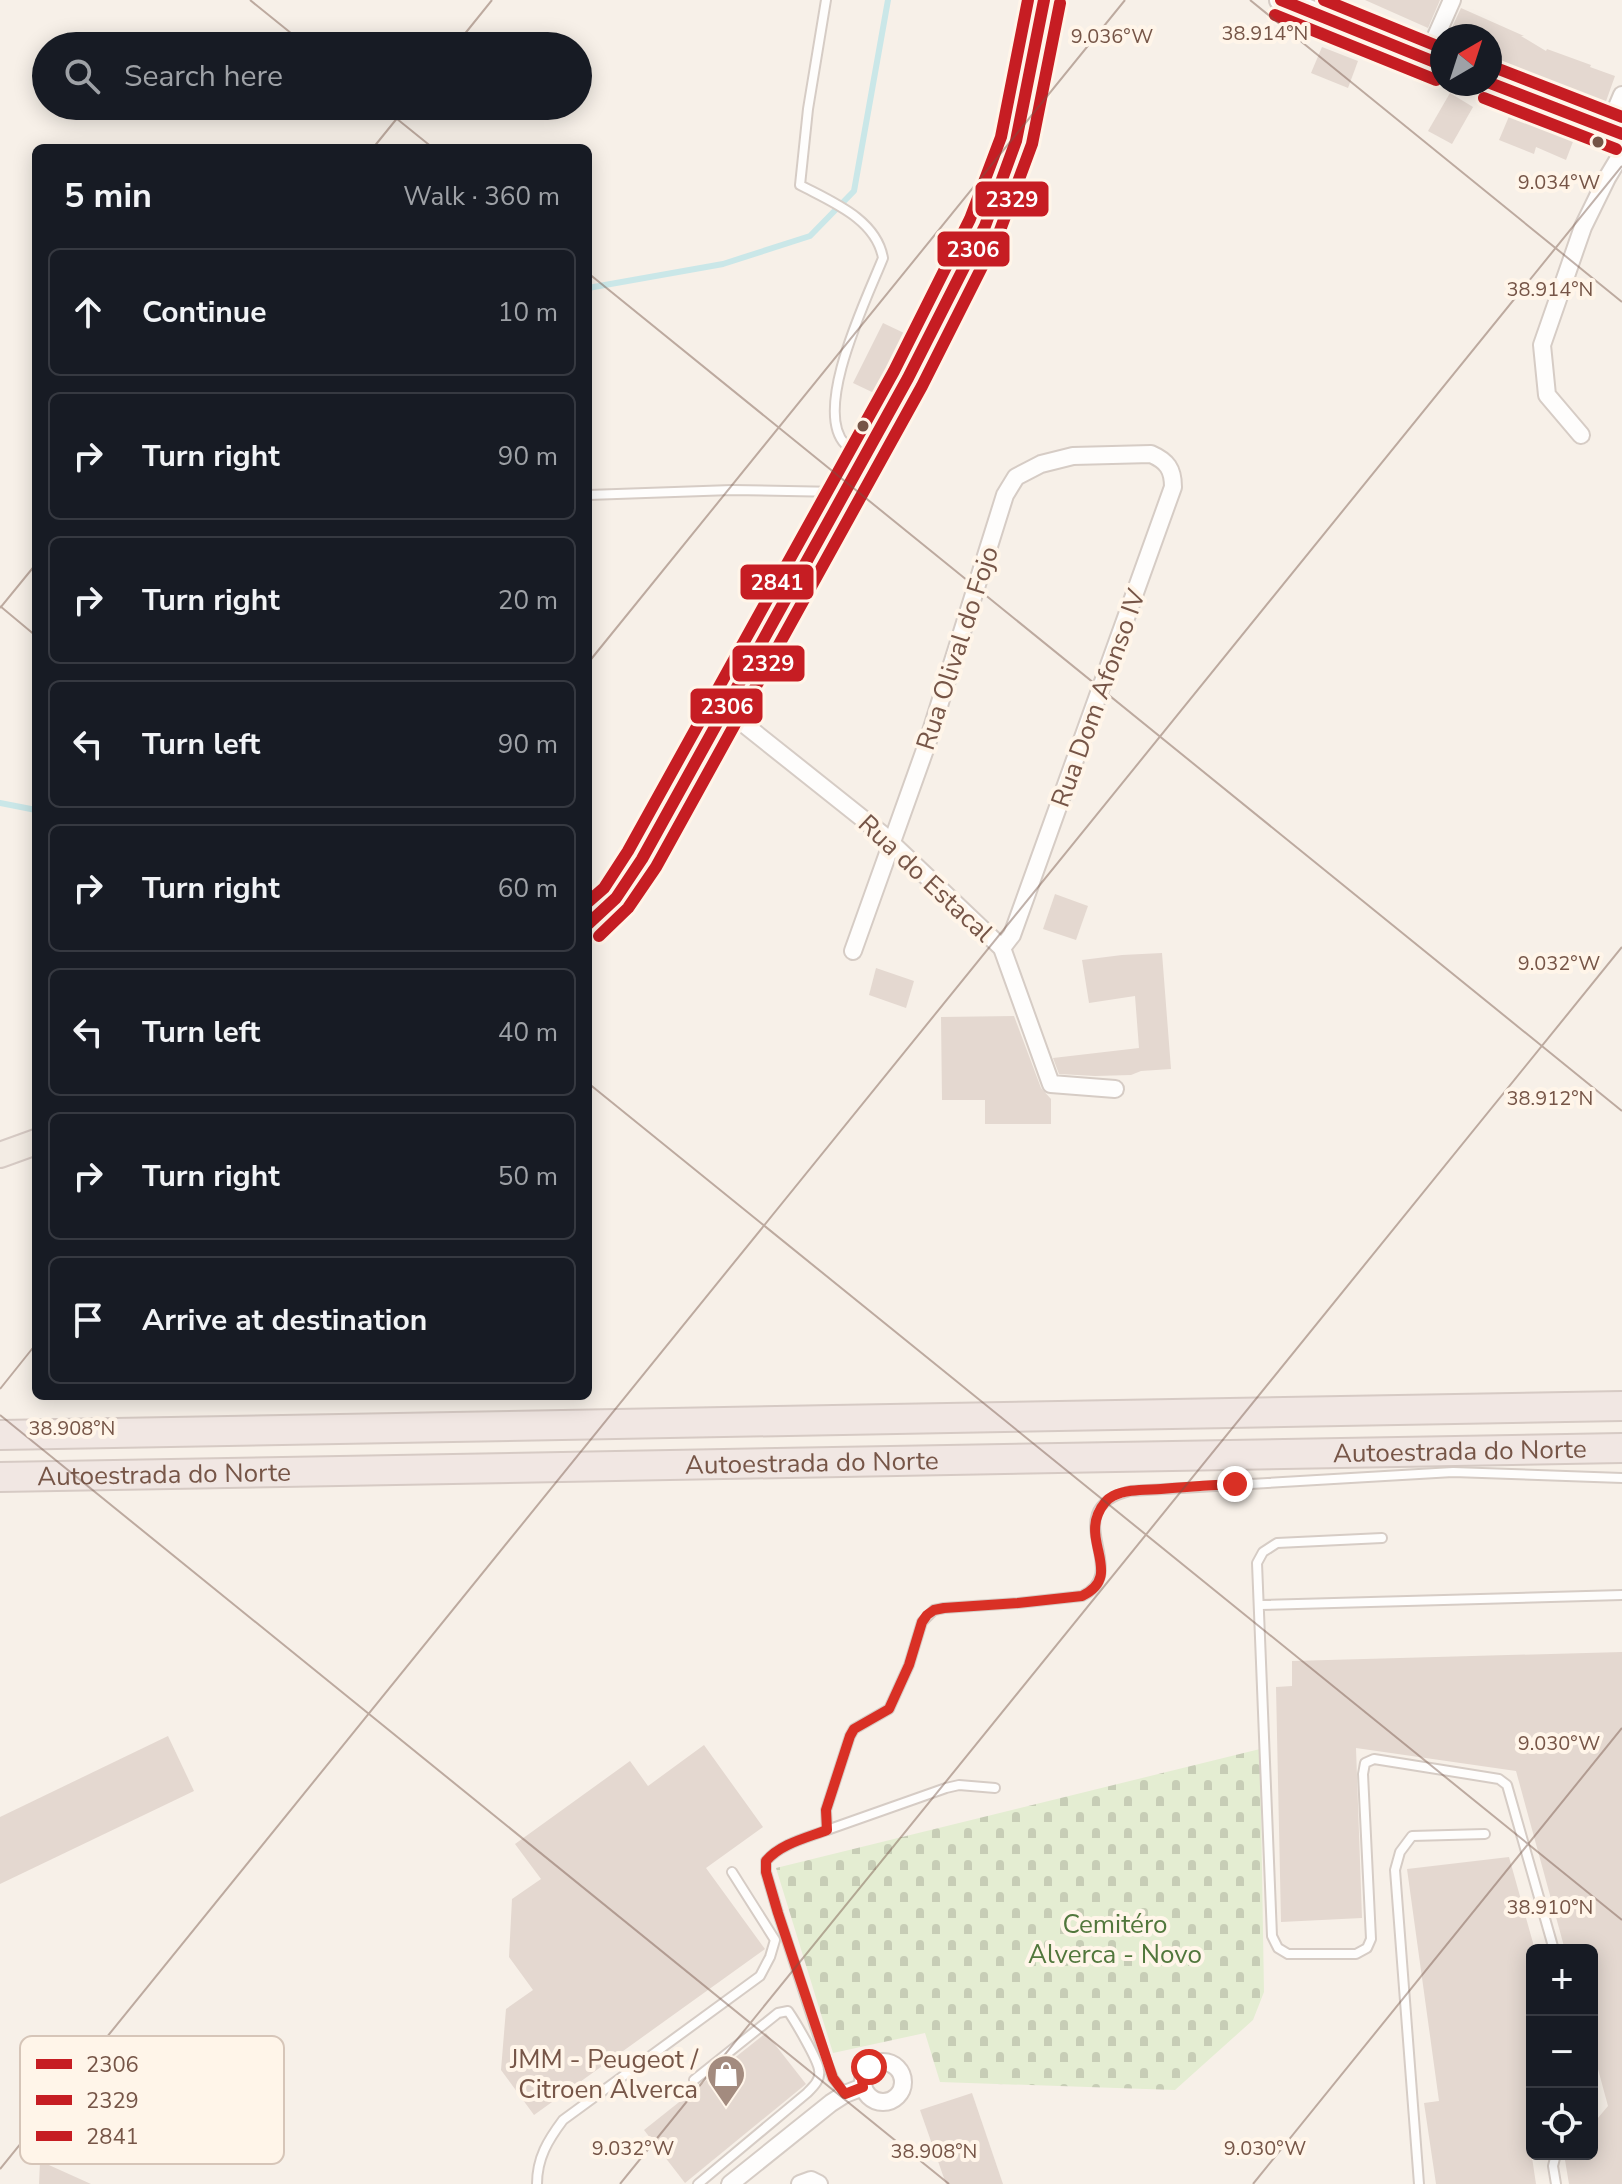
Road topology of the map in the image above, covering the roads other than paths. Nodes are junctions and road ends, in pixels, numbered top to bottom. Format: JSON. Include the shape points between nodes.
{"nodes":[{"id":1,"x":826,"y":0,"type":"edge"},
{"id":2,"x":1044,"y":0,"type":"edge"},
{"id":3,"x":1281,"y":0,"type":"edge"},
{"id":4,"x":1452,"y":0,"type":"edge"},
{"id":5,"x":1445,"y":24,"type":"edge"},
{"id":6,"x":1430,"y":60,"type":"edge"},
{"id":7,"x":1502,"y":88,"type":"edge"},
{"id":8,"x":1622,"y":95,"type":"edge"},
{"id":9,"x":1615,"y":131,"type":"edge"},
{"id":10,"x":1622,"y":153,"type":"edge"},
{"id":11,"x":1581,"y":435,"type":"dead end"},
{"id":12,"x":1151,"y":454,"type":"joint"},
{"id":13,"x":865,"y":456,"type":"junction"},
{"id":14,"x":845,"y":492,"type":"junction"},
{"id":15,"x":592,"y":495,"type":"edge"},
{"id":16,"x":725,"y":709,"type":"junction"},
{"id":17,"x":891,"y":843,"type":"junction"},
{"id":18,"x":592,"y":920,"type":"edge"},
{"id":19,"x":1002,"y":948,"type":"junction"},
{"id":20,"x":853,"y":951,"type":"dead end"},
{"id":21,"x":1115,"y":1089,"type":"dead end"},
{"id":22,"x":32,"y":1143,"type":"edge"},
{"id":23,"x":0,"y":1155,"type":"edge"},
{"id":24,"x":1622,"y":1406,"type":"edge"},
{"id":25,"x":0,"y":1435,"type":"edge"},
{"id":26,"x":1622,"y":1448,"type":"edge"},
{"id":27,"x":0,"y":1477,"type":"edge"},
{"id":28,"x":1622,"y":1478,"type":"edge"},
{"id":29,"x":1382,"y":1538,"type":"dead end"},
{"id":30,"x":1622,"y":1595,"type":"edge"},
{"id":31,"x":1259,"y":1605,"type":"junction"},
{"id":32,"x":995,"y":1788,"type":"dead end"},
{"id":33,"x":827,"y":1830,"type":"junction"},
{"id":34,"x":1485,"y":1834,"type":"dead end"},
{"id":35,"x":732,"y":1872,"type":"dead end"},
{"id":36,"x":1552,"y":1944,"type":"edge"},
{"id":37,"x":694,"y":2080,"type":"dead end"},
{"id":38,"x":863,"y":2087,"type":"dead end"},
{"id":39,"x":845,"y":2094,"type":"junction"},
{"id":40,"x":1554,"y":2160,"type":"edge"},
{"id":41,"x":537,"y":2184,"type":"edge"},
{"id":42,"x":698,"y":2184,"type":"edge"},
{"id":43,"x":730,"y":2184,"type":"edge"},
{"id":44,"x":800,"y":2184,"type":"edge"},
{"id":45,"x":819,"y":2184,"type":"edge"},
{"id":46,"x":1419,"y":2184,"type":"edge"},
{"id":47,"x":1556,"y":2184,"type":"edge"}],
"edges":[{"from":1,"to":13,"type":"lane","via":[[800,185],[854,215],[881,247],[883,258],[838,382],[836,416],[842,440]]},
{"from":2,"to":13,"type":"main road","via":[[1016,141],[985,226]]},
{"from":3,"to":6,"type":"street"},
{"from":4,"to":5,"type":"street"},
{"from":7,"to":9,"type":"street"},
{"from":8,"to":9,"type":"street"},
{"from":10,"to":11,"type":"street","via":[[1583,227],[1542,345],[1547,395]]},
{"from":12,"to":17,"type":"street","name":"Rua Olival do Fojo","via":[[1073,456],[1016,477],[1005,495]]},
{"from":12,"to":19,"type":"street","name":"Rua Dom Afonso IV","via":[[1170,467],[1173,487],[1012,935]]},
{"from":13,"to":14,"type":"main road"},
{"from":14,"to":15,"type":"lane"},
{"from":14,"to":16,"type":"main road"},
{"from":16,"to":17,"type":"street","name":"Rua do Estacal"},
{"from":16,"to":18,"type":"main road","via":[[631,878]]},
{"from":17,"to":19,"type":"street","name":"Rua do Estacal"},
{"from":17,"to":20,"type":"street","name":"Rua Olival do Fojo"},
{"from":19,"to":21,"type":"street","name":"Rua do Estacal","via":[[1051,1084]]},
{"from":22,"to":23,"type":"main road"},
{"from":24,"to":25,"type":"highway","name":"Autoestrada do Norte"},
{"from":26,"to":27,"type":"highway","name":"Autoestrada do Norte"},
{"from":28,"to":33,"type":"lane","via":[[1453,1472],[1116,1494],[1095,1520],[1102,1576],[1091,1592],[944,1608],[927,1615],[889,1709],[850,1736],[826,1810]]},
{"from":29,"to":31,"type":"lane","via":[[1277,1543],[1257,1563]]},
{"from":30,"to":31,"type":"lane"},
{"from":31,"to":36,"type":"lane","via":[[1272,1936],[1278,1948],[1288,1954],[1356,1954],[1367,1948],[1371,1939],[1363,1774],[1365,1763],[1374,1759],[1499,1779],[1507,1785]]},
{"from":32,"to":33,"type":"lane","via":[[946,1788]]},
{"from":33,"to":39,"type":"lane","via":[[774,1852],[766,1861],[766,1872],[827,2063]]},
{"from":34,"to":46,"type":"lane","via":[[1412,1836],[1395,1870]]},
{"from":35,"to":41,"type":"lane","via":[[775,1940],[760,1976],[563,2120],[545,2145]]},
{"from":37,"to":42,"type":"lane","via":[[778,2013],[788,2011],[819,2070],[818,2081],[807,2093]]},
{"from":38,"to":39,"type":"street"},
{"from":39,"to":43,"type":"street"},
{"from":40,"to":47,"type":"lane"},
{"from":44,"to":45,"type":"street"}]}
